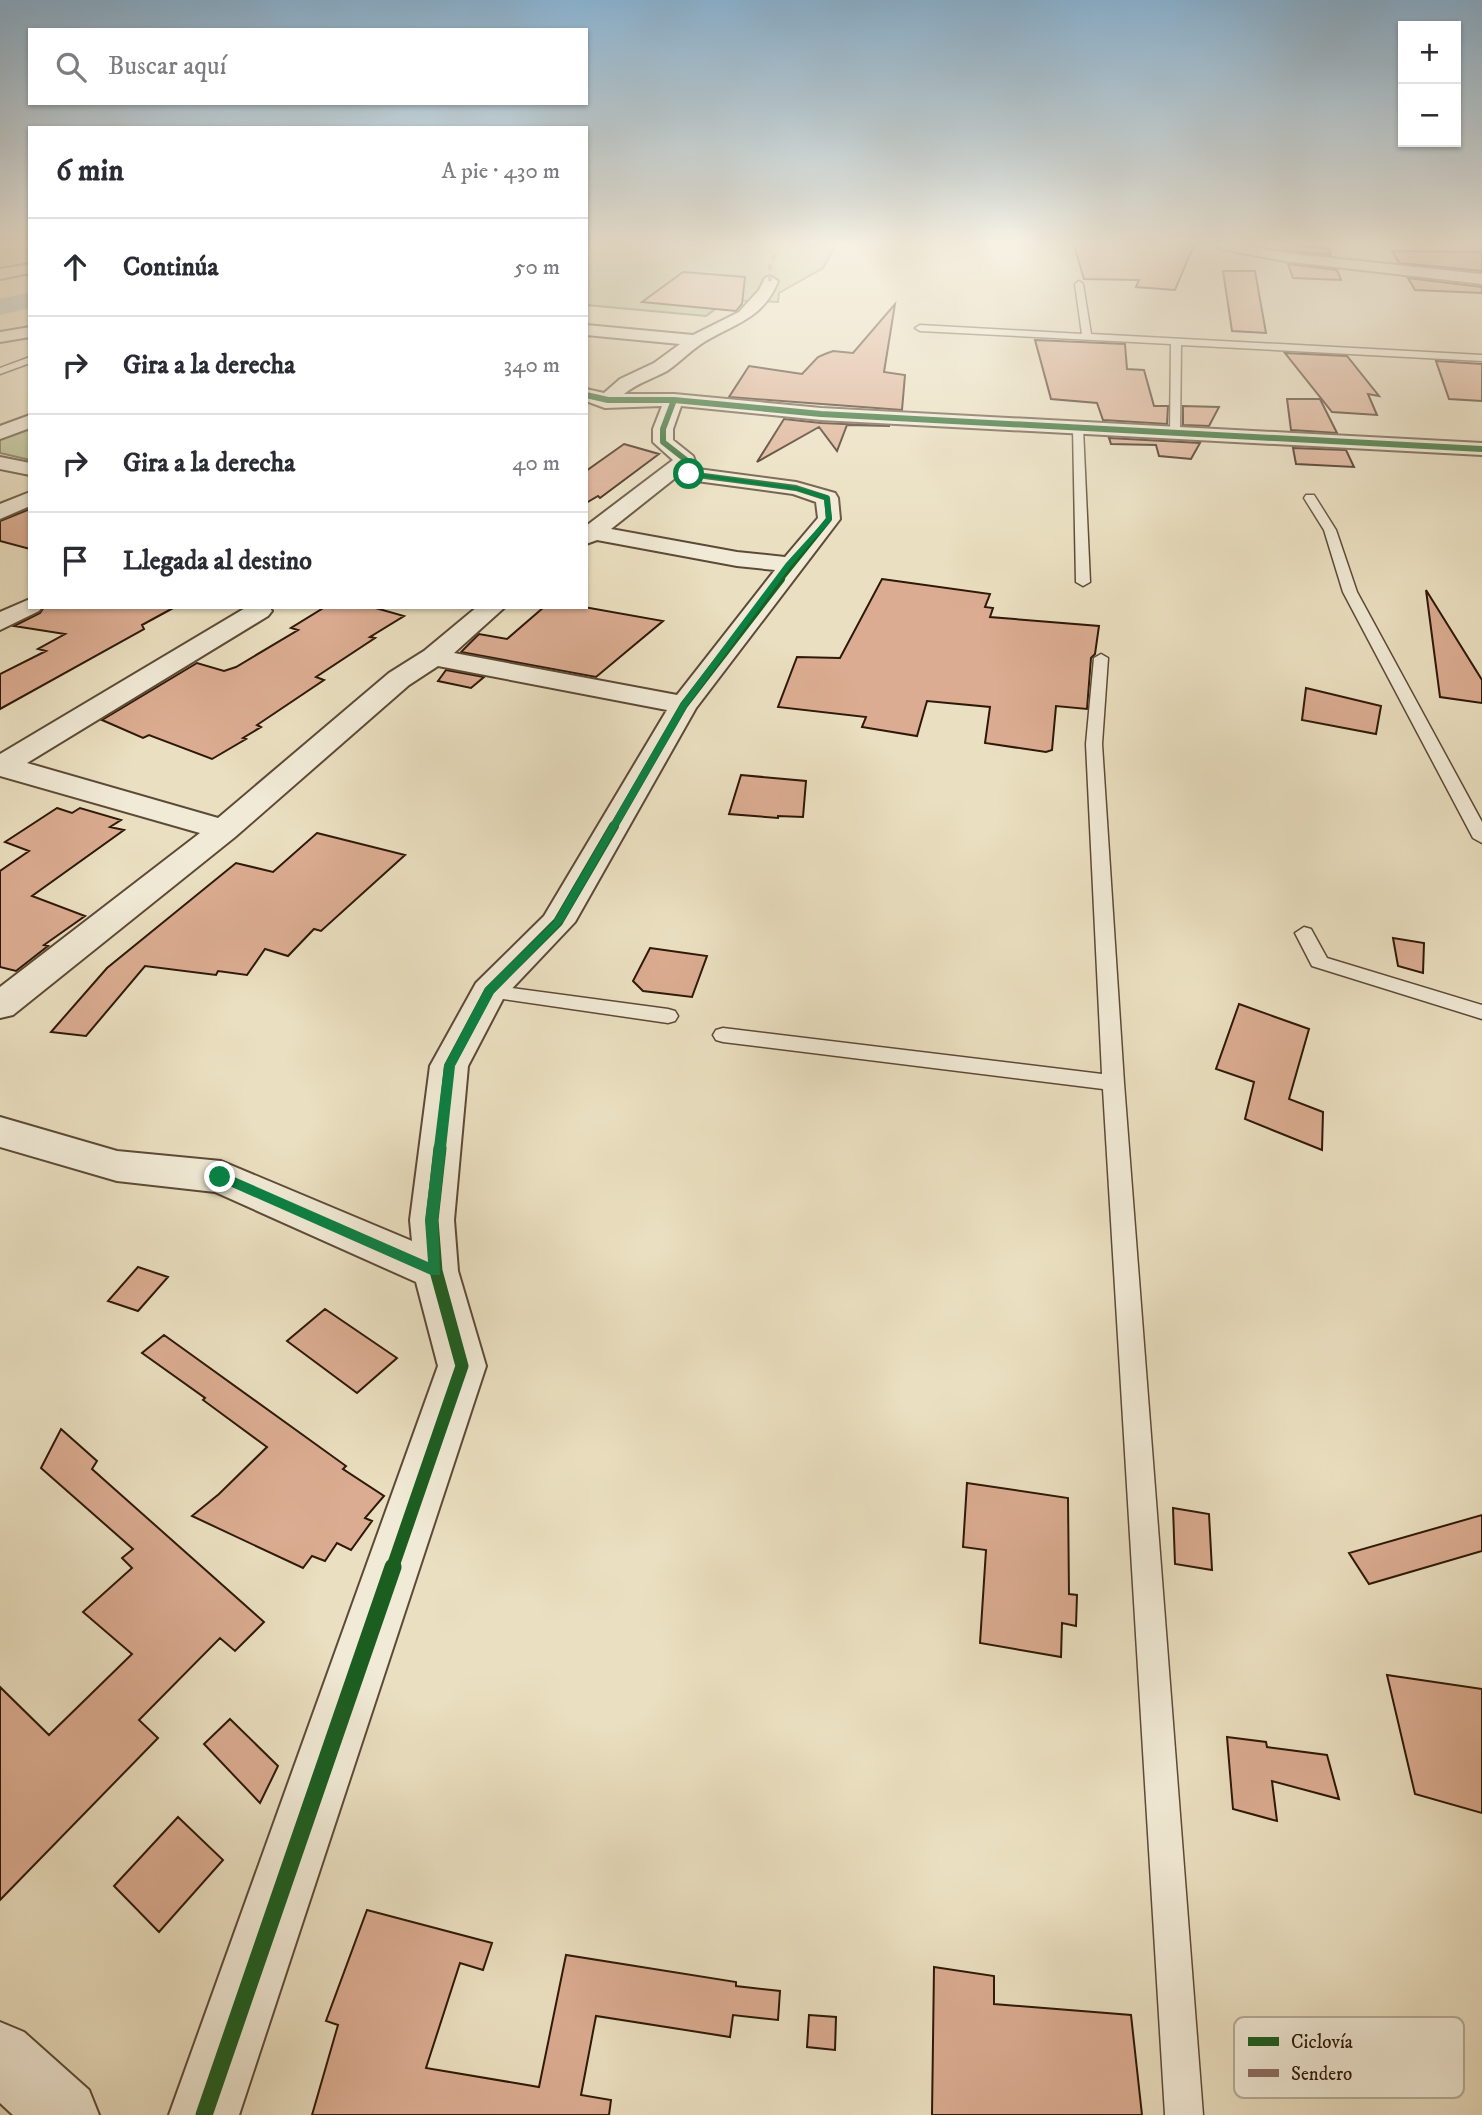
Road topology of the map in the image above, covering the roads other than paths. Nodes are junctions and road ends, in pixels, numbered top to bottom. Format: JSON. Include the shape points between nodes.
{"nodes":[{"id":1,"x":691,"y":344,"type":"edge"},
{"id":2,"x":1176,"y":344,"type":"edge"},
{"id":3,"x":1239,"y":344,"type":"edge"},
{"id":4,"x":1482,"y":358,"type":"edge"},
{"id":5,"x":28,"y":361,"type":"edge"},
{"id":6,"x":660,"y":367,"type":"junction"},
{"id":7,"x":0,"y":371,"type":"edge"},
{"id":8,"x":588,"y":396,"type":"edge"},
{"id":9,"x":608,"y":400,"type":"junction"},
{"id":10,"x":674,"y":400,"type":"junction"},
{"id":11,"x":588,"y":414,"type":"edge"},
{"id":12,"x":28,"y":422,"type":"edge"},
{"id":13,"x":1078,"y":429,"type":"junction"},
{"id":14,"x":0,"y":433,"type":"edge"},
{"id":15,"x":1175,"y":433,"type":"junction"},
{"id":16,"x":1482,"y":449,"type":"edge"},
{"id":17,"x":685,"y":460,"type":"junction"},
{"id":18,"x":0,"y":463,"type":"edge"},
{"id":19,"x":28,"y":469,"type":"edge"},
{"id":20,"x":1310,"y":498,"type":"dead end"},
{"id":21,"x":28,"y":499,"type":"edge"},
{"id":22,"x":0,"y":512,"type":"edge"},
{"id":23,"x":589,"y":535,"type":"edge"},
{"id":24,"x":789,"y":565,"type":"junction"},
{"id":25,"x":1083,"y":582,"type":"dead end"},
{"id":26,"x":28,"y":607,"type":"edge"},
{"id":27,"x":491,"y":609,"type":"edge"},
{"id":28,"x":259,"y":611,"type":"dead end"},
{"id":29,"x":0,"y":621,"type":"edge"},
{"id":30,"x":433,"y":657,"type":"junction"},
{"id":31,"x":1101,"y":658,"type":"dead end"},
{"id":32,"x":684,"y":705,"type":"junction"},
{"id":33,"x":1,"y":766,"type":"edge"},
{"id":34,"x":224,"y":830,"type":"junction"},
{"id":35,"x":1482,"y":838,"type":"edge"},
{"id":36,"x":1304,"y":933,"type":"dead end"},
{"id":37,"x":489,"y":991,"type":"junction"},
{"id":38,"x":0,"y":1006,"type":"edge"},
{"id":39,"x":1482,"y":1012,"type":"edge"},
{"id":40,"x":668,"y":1016,"type":"dead end"},
{"id":41,"x":723,"y":1035,"type":"dead end"},
{"id":42,"x":1113,"y":1083,"type":"junction"},
{"id":43,"x":0,"y":1132,"type":"edge"},
{"id":44,"x":436,"y":1271,"type":"junction"},
{"id":45,"x":0,"y":2056,"type":"edge"},
{"id":46,"x":64,"y":2115,"type":"edge"},
{"id":47,"x":204,"y":2115,"type":"edge"},
{"id":48,"x":1184,"y":2115,"type":"edge"}],
"edges":[{"from":1,"to":6,"type":"street"},
{"from":2,"to":15,"type":"lane"},
{"from":3,"to":4,"type":"lane"},
{"from":5,"to":7,"type":"lane"},
{"from":6,"to":9,"type":"street","via":[[626,383]]},
{"from":6,"to":10,"type":"street","via":[[654,375],[659,390]]},
{"from":8,"to":9,"type":"street"},
{"from":9,"to":10,"type":"street"},
{"from":9,"to":11,"type":"street"},
{"from":10,"to":13,"type":"street"},
{"from":10,"to":17,"type":"street","via":[[663,442]]},
{"from":12,"to":14,"type":"street"},
{"from":13,"to":15,"type":"street"},
{"from":13,"to":25,"type":"lane"},
{"from":15,"to":16,"type":"street"},
{"from":17,"to":23,"type":"street"},
{"from":17,"to":24,"type":"street","via":[[689,474],[796,488],[827,498],[829,519]]},
{"from":18,"to":19,"type":"street"},
{"from":20,"to":35,"type":"lane","via":[[1330,530],[1350,593]]},
{"from":21,"to":22,"type":"street"},
{"from":23,"to":24,"type":"street"},
{"from":24,"to":32,"type":"street"},
{"from":26,"to":29,"type":"street"},
{"from":27,"to":30,"type":"street"},
{"from":28,"to":33,"type":"street"},
{"from":30,"to":32,"type":"street"},
{"from":30,"to":34,"type":"street","via":[[399,679]]},
{"from":31,"to":42,"type":"lane","via":[[1094,744]]},
{"from":32,"to":37,"type":"street","via":[[558,922]]},
{"from":33,"to":34,"type":"street"},
{"from":34,"to":38,"type":"street"},
{"from":36,"to":39,"type":"lane","via":[[1319,962]]},
{"from":37,"to":40,"type":"lane"},
{"from":37,"to":44,"type":"street","via":[[449,1066],[432,1220]]},
{"from":41,"to":42,"type":"lane"},
{"from":42,"to":48,"type":"lane"},
{"from":43,"to":44,"type":"street","via":[[117,1166],[220,1177]]},
{"from":44,"to":47,"type":"street","via":[[462,1366]]},
{"from":45,"to":46,"type":"street"}]}
